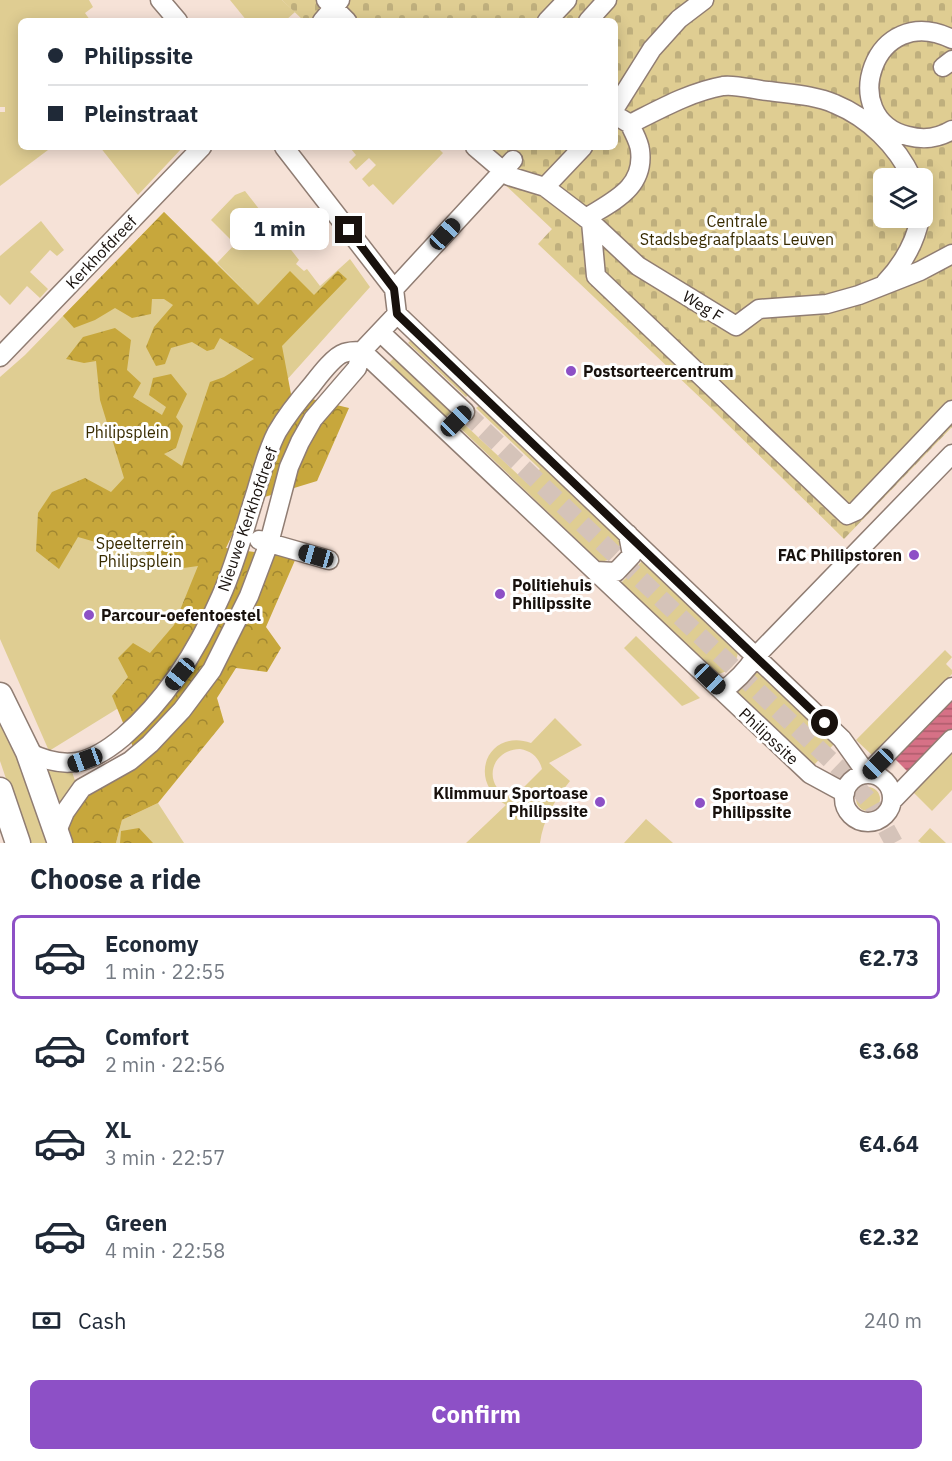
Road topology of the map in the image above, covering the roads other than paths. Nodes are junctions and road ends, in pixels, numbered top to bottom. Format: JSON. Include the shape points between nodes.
{"nodes":[{"id":1,"x":160,"y":0,"type":"edge"},
{"id":2,"x":567,"y":0,"type":"edge"},
{"id":3,"x":607,"y":0,"type":"edge"},
{"id":4,"x":704,"y":0,"type":"edge"},
{"id":5,"x":175,"y":18,"type":"edge"},
{"id":6,"x":550,"y":18,"type":"edge"},
{"id":7,"x":591,"y":18,"type":"edge"},
{"id":8,"x":952,"y":39,"type":"edge"},
{"id":9,"x":618,"y":103,"type":"edge"},
{"id":10,"x":622,"y":119,"type":"edge"},
{"id":11,"x":952,"y":129,"type":"edge"},
{"id":12,"x":199,"y":150,"type":"edge"},
{"id":13,"x":286,"y":150,"type":"edge"},
{"id":14,"x":481,"y":150,"type":"edge"},
{"id":15,"x":579,"y":150,"type":"edge"},
{"id":16,"x":508,"y":165,"type":"junction"},
{"id":17,"x":908,"y":168,"type":"edge"},
{"id":18,"x":545,"y":187,"type":"junction"},
{"id":19,"x":588,"y":220,"type":"junction"},
{"id":20,"x":918,"y":228,"type":"edge"},
{"id":21,"x":952,"y":254,"type":"edge"},
{"id":22,"x":884,"y":284,"type":"junction"},
{"id":23,"x":394,"y":289,"type":"junction"},
{"id":24,"x":397,"y":314,"type":"junction"},
{"id":25,"x":380,"y":332,"type":"junction"},
{"id":26,"x":363,"y":351,"type":"junction"},
{"id":27,"x":0,"y":357,"type":"edge"},
{"id":28,"x":482,"y":394,"type":"junction"},
{"id":29,"x":952,"y":410,"type":"edge"},
{"id":30,"x":465,"y":412,"type":"junction"},
{"id":31,"x":447,"y":430,"type":"junction"},
{"id":32,"x":952,"y":454,"type":"edge"},
{"id":33,"x":245,"y":528,"type":"junction"},
{"id":34,"x":628,"y":534,"type":"junction"},
{"id":35,"x":271,"y":535,"type":"junction"},
{"id":36,"x":329,"y":560,"type":"dead end"},
{"id":37,"x":595,"y":571,"type":"junction"},
{"id":38,"x":215,"y":608,"type":"junction"},
{"id":39,"x":237,"y":620,"type":"junction"},
{"id":40,"x":756,"y":656,"type":"junction"},
{"id":41,"x":952,"y":687,"type":"edge"},
{"id":42,"x":722,"y":691,"type":"junction"},
{"id":43,"x":0,"y":695,"type":"edge"},
{"id":44,"x":952,"y":739,"type":"edge"},
{"id":45,"x":28,"y":752,"type":"junction"},
{"id":46,"x":867,"y":774,"type":"junction"},
{"id":47,"x":0,"y":791,"type":"edge"},
{"id":48,"x":845,"y":793,"type":"junction"},
{"id":49,"x":892,"y":801,"type":"junction"},
{"id":50,"x":59,"y":837,"type":"edge"},
{"id":51,"x":18,"y":843,"type":"edge"}],
"edges":[{"from":1,"to":5,"type":"street"},
{"from":2,"to":6,"type":"street"},
{"from":3,"to":7,"type":"street"},
{"from":4,"to":9,"type":"street","via":[[679,19],[652,49]]},
{"from":8,"to":11,"type":"street","via":[[927,31],[900,36],[879,54],[869,80],[874,108],[892,129],[904,135],[932,138]]},
{"from":10,"to":17,"type":"street","via":[[725,86],[803,96],[835,104],[857,116],[892,145]]},
{"from":10,"to":19,"type":"street","via":[[640,150],[638,176],[626,193]]},
{"from":12,"to":27,"type":"street","name":"Kerkhofdreef"},
{"from":13,"to":23,"type":"street"},
{"from":14,"to":16,"type":"street","name":"Weg F"},
{"from":15,"to":18,"type":"street"},
{"from":16,"to":18,"type":"street","name":"Weg F","via":[[509,177]]},
{"from":16,"to":23,"type":"street"},
{"from":18,"to":19,"type":"street","name":"Weg F"},
{"from":19,"to":22,"type":"street","name":"Weg F","via":[[638,266],[736,326],[759,309],[827,304]]},
{"from":19,"to":29,"type":"street","via":[[596,276],[847,515],[856,511]]},
{"from":20,"to":22,"type":"street","via":[[900,266]]},
{"from":21,"to":22,"type":"street","name":"Weg F"},
{"from":23,"to":24,"type":"street"},
{"from":24,"to":25,"type":"street","name":"Nieuwe Kerkhofdreef"},
{"from":24,"to":28,"type":"street"},
{"from":25,"to":26,"type":"street","name":"Nieuwe Kerkhofdreef"},
{"from":25,"to":30,"type":"street"},
{"from":26,"to":31,"type":"street","name":"Philipssite"},
{"from":26,"to":33,"type":"street","name":"Nieuwe Kerkhofdreef","via":[[342,353],[295,405],[276,434]]},
{"from":26,"to":35,"type":"street","name":"Nieuwe Kerkhofdreef","via":[[357,368],[313,419],[300,442],[289,467]]},
{"from":28,"to":30,"type":"street"},
{"from":28,"to":34,"type":"street"},
{"from":30,"to":31,"type":"street"},
{"from":31,"to":37,"type":"street","name":"Philipssite"},
{"from":32,"to":40,"type":"street"},
{"from":33,"to":35,"type":"street"},
{"from":33,"to":38,"type":"street","name":"Nieuwe Kerkhofdreef"},
{"from":34,"to":37,"type":"street","via":[[632,555],[616,572]]},
{"from":34,"to":40,"type":"street"},
{"from":35,"to":36,"type":"street"},
{"from":35,"to":39,"type":"street","name":"Nieuwe Kerkhofdreef"},
{"from":37,"to":42,"type":"street","name":"Philipssite"},
{"from":38,"to":39,"type":"street"},
{"from":38,"to":45,"type":"street","name":"Nieuwe Kerkhofdreef","via":[[180,674],[115,743],[73,764],[44,760]]},
{"from":39,"to":50,"type":"street","name":"Nieuwe Kerkhofdreef","via":[[212,670],[182,710],[130,761],[82,788],[65,812]]},
{"from":40,"to":42,"type":"street","via":[[747,670]]},
{"from":40,"to":46,"type":"street","via":[[842,740]]},
{"from":41,"to":46,"type":"street"},
{"from":42,"to":48,"type":"street","name":"Philipssite","via":[[810,774]]},
{"from":43,"to":45,"type":"main road"},
{"from":44,"to":49,"type":"street"},
{"from":45,"to":50,"type":"main road"},
{"from":46,"to":48,"type":"street","via":[[853,779]]},
{"from":46,"to":49,"type":"street","via":[[888,784]]},
{"from":47,"to":51,"type":"main road"},
{"from":48,"to":49,"type":"street","via":[[847,809],[867,822],[882,818]]}]}
